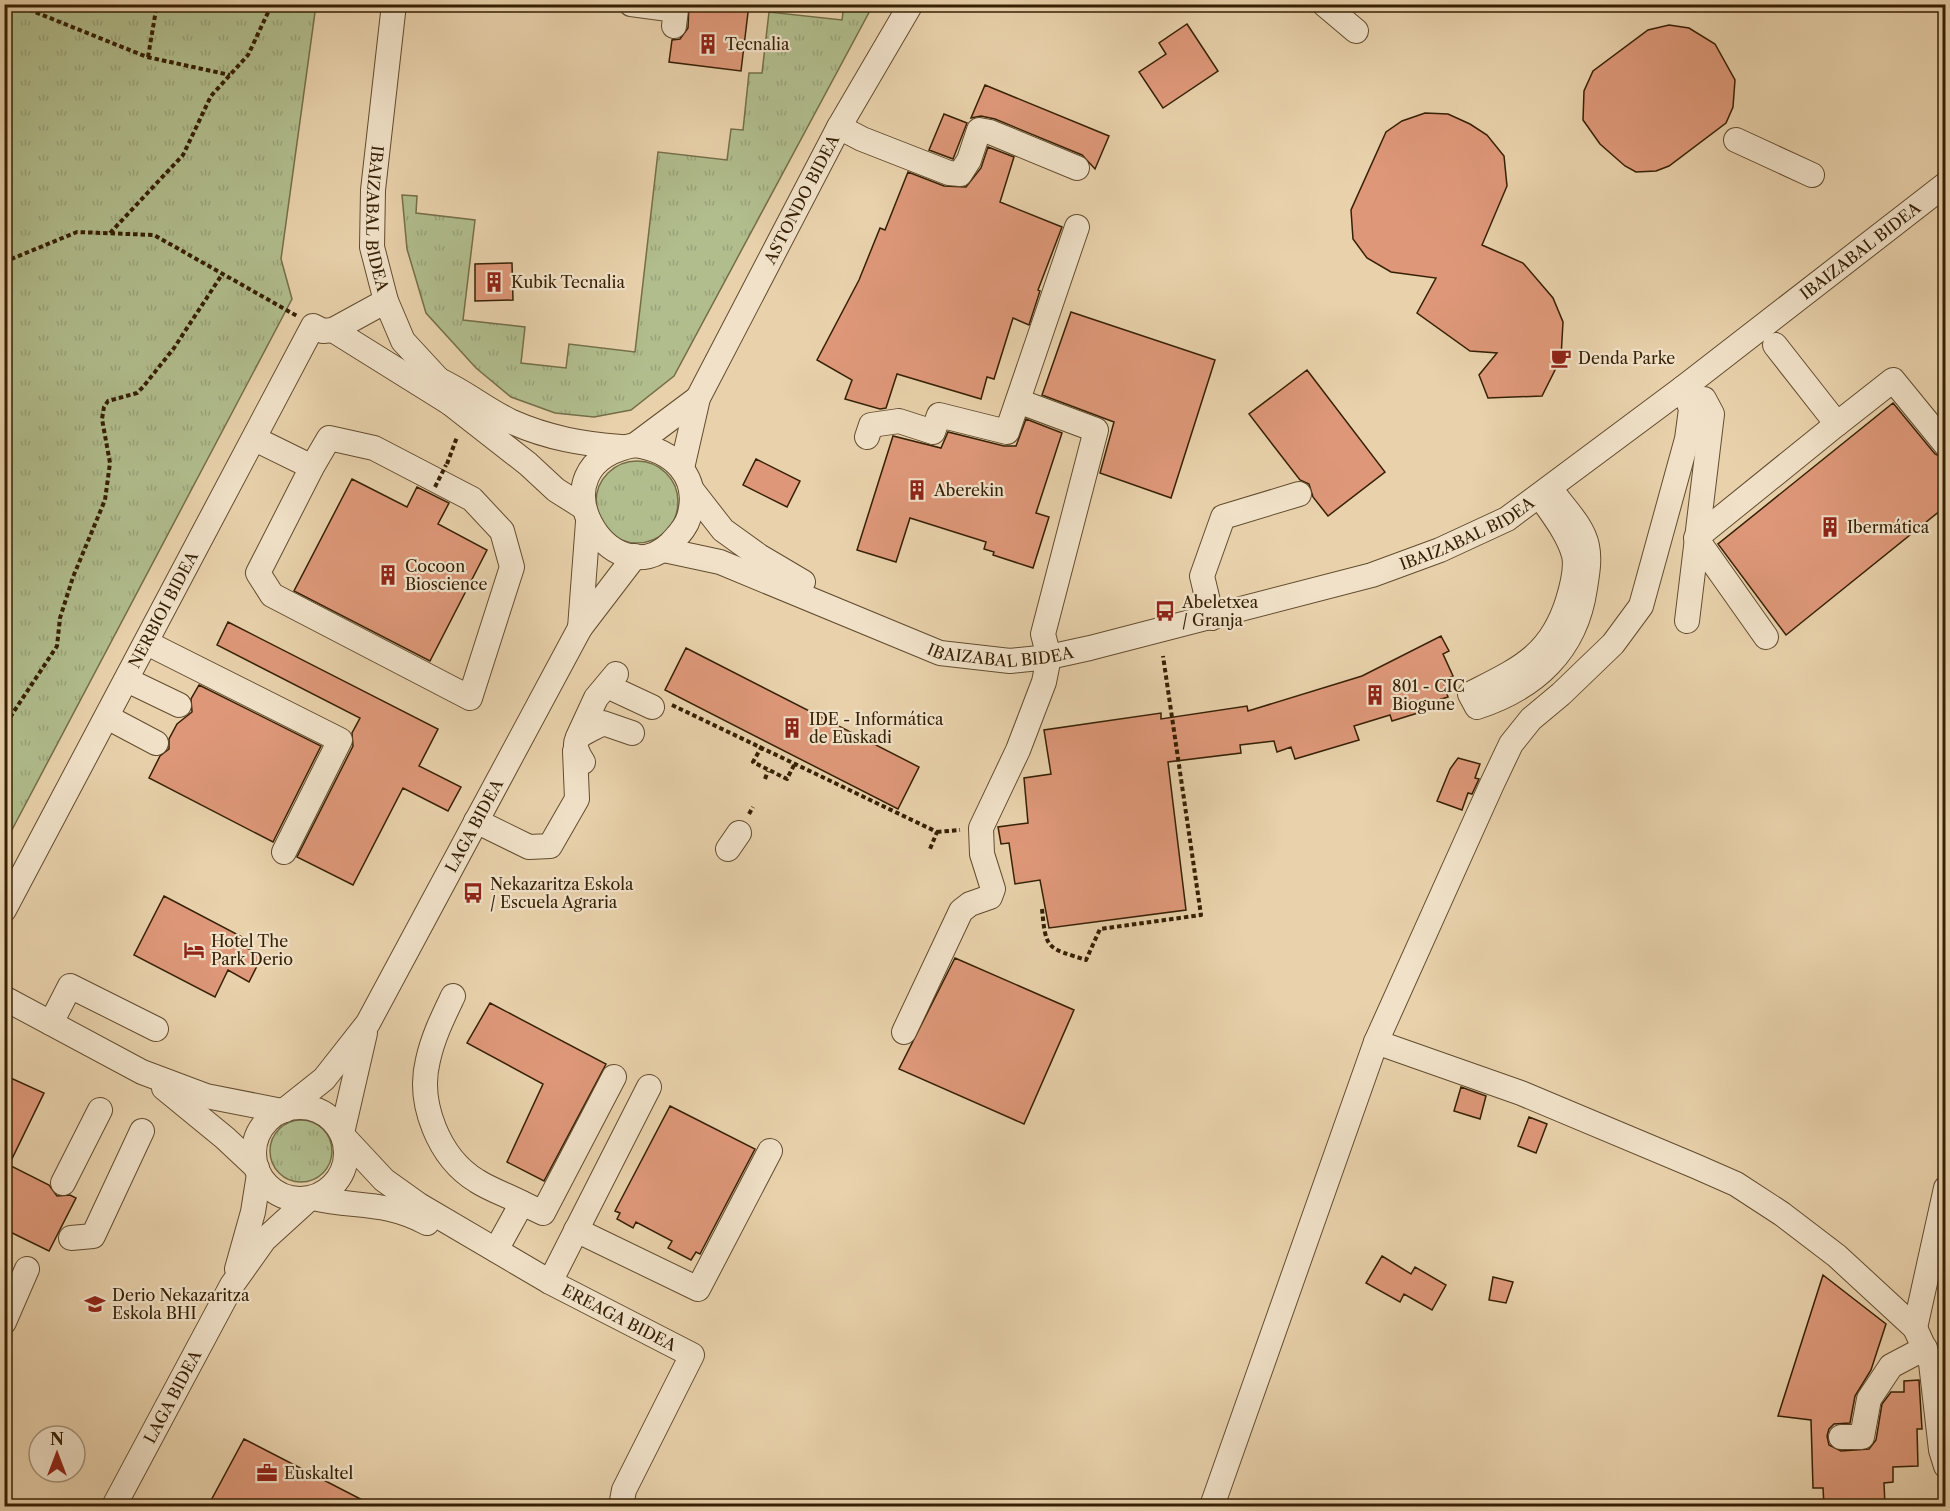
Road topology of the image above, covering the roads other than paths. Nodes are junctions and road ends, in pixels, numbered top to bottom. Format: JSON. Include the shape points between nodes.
{"nodes":[{"id":1,"x":394,"y":4,"type":"edge"},
{"id":2,"x":631,"y":4,"type":"edge"},
{"id":3,"x":910,"y":4,"type":"edge"},
{"id":4,"x":1324,"y":4,"type":"edge"},
{"id":5,"x":674,"y":26,"type":"dead end"},
{"id":6,"x":1356,"y":32,"type":"dead end"},
{"id":7,"x":839,"y":127,"type":"junction"},
{"id":8,"x":1736,"y":140,"type":"dead end"},
{"id":9,"x":1077,"y":168,"type":"dead end"},
{"id":10,"x":1812,"y":175,"type":"dead end"},
{"id":11,"x":1946,"y":184,"type":"edge"},
{"id":12,"x":1077,"y":227,"type":"dead end"},
{"id":13,"x":386,"y":301,"type":"junction"},
{"id":14,"x":323,"y":328,"type":"junction"},
{"id":15,"x":1775,"y":345,"type":"dead end"},
{"id":16,"x":439,"y":380,"type":"junction"},
{"id":17,"x":1694,"y":393,"type":"junction"},
{"id":18,"x":698,"y":398,"type":"junction"},
{"id":19,"x":1018,"y":401,"type":"junction"},
{"id":20,"x":450,"y":403,"type":"junction"},
{"id":21,"x":1837,"y":424,"type":"junction"},
{"id":22,"x":867,"y":437,"type":"dead end"},
{"id":23,"x":255,"y":439,"type":"junction"},
{"id":24,"x":1946,"y":445,"type":"edge"},
{"id":25,"x":628,"y":446,"type":"junction"},
{"id":26,"x":312,"y":467,"type":"junction"},
{"id":27,"x":687,"y":478,"type":"junction"},
{"id":28,"x":1545,"y":492,"type":"junction"},
{"id":29,"x":1299,"y":494,"type":"dead end"},
{"id":30,"x":585,"y":514,"type":"junction"},
{"id":31,"x":1696,"y":538,"type":"junction"},
{"id":32,"x":664,"y":550,"type":"junction"},
{"id":33,"x":635,"y":556,"type":"junction"},
{"id":34,"x":1212,"y":618,"type":"junction"},
{"id":35,"x":1687,"y":621,"type":"dead end"},
{"id":36,"x":580,"y":628,"type":"junction"},
{"id":37,"x":894,"y":636,"type":"junction"},
{"id":38,"x":1766,"y":637,"type":"dead end"},
{"id":39,"x":147,"y":643,"type":"junction"},
{"id":40,"x":1049,"y":657,"type":"junction"},
{"id":41,"x":127,"y":680,"type":"junction"},
{"id":42,"x":612,"y":680,"type":"junction"},
{"id":43,"x":178,"y":705,"type":"dead end"},
{"id":44,"x":660,"y":705,"type":"road end"},
{"id":45,"x":107,"y":717,"type":"junction"},
{"id":46,"x":156,"y":743,"type":"dead end"},
{"id":47,"x":577,"y":744,"type":"junction"},
{"id":48,"x":593,"y":777,"type":"dead end"},
{"id":49,"x":476,"y":821,"type":"junction"},
{"id":50,"x":284,"y":852,"type":"dead end"},
{"id":51,"x":4,"y":910,"type":"edge"},
{"id":52,"x":453,"y":996,"type":"dead end"},
{"id":53,"x":4,"y":998,"type":"edge"},
{"id":54,"x":51,"y":1023,"type":"junction"},
{"id":55,"x":368,"y":1023,"type":"junction"},
{"id":56,"x":156,"y":1029,"type":"dead end"},
{"id":57,"x":904,"y":1032,"type":"dead end"},
{"id":58,"x":1376,"y":1042,"type":"junction"},
{"id":59,"x":142,"y":1072,"type":"junction"},
{"id":60,"x":614,"y":1077,"type":"dead end"},
{"id":61,"x":649,"y":1087,"type":"dead end"},
{"id":62,"x":100,"y":1110,"type":"dead end"},
{"id":63,"x":284,"y":1110,"type":"junction"},
{"id":64,"x":142,"y":1131,"type":"dead end"},
{"id":65,"x":343,"y":1134,"type":"junction"},
{"id":66,"x":770,"y":1151,"type":"dead end"},
{"id":67,"x":258,"y":1171,"type":"junction"},
{"id":68,"x":63,"y":1183,"type":"dead end"},
{"id":69,"x":1946,"y":1188,"type":"edge"},
{"id":70,"x":311,"y":1198,"type":"junction"},
{"id":71,"x":522,"y":1203,"type":"junction"},
{"id":72,"x":576,"y":1230,"type":"junction"},
{"id":73,"x":70,"y":1238,"type":"dead end"},
{"id":74,"x":496,"y":1250,"type":"junction"},
{"id":75,"x":27,"y":1269,"type":"dead end"},
{"id":76,"x":550,"y":1282,"type":"junction"},
{"id":77,"x":232,"y":1285,"type":"junction"},
{"id":78,"x":4,"y":1322,"type":"edge"},
{"id":79,"x":1920,"y":1338,"type":"junction"},
{"id":80,"x":1841,"y":1437,"type":"dead end"},
{"id":81,"x":1946,"y":1467,"type":"edge"},
{"id":82,"x":114,"y":1506,"type":"edge"},
{"id":83,"x":621,"y":1506,"type":"edge"},
{"id":84,"x":1212,"y":1506,"type":"edge"}],
"edges":[{"from":1,"to":13,"type":"street","name":"IBAIZABAL BIDEA","via":[[373,190],[372,247]]},
{"from":2,"to":5,"type":"street","via":[[676,10]]},
{"from":3,"to":7,"type":"street","name":"ASTONDO BIDEA"},
{"from":4,"to":6,"type":"street"},
{"from":7,"to":9,"type":"street","via":[[949,173],[960,174],[979,130]]},
{"from":7,"to":18,"type":"street","name":"ASTONDO BIDEA"},
{"from":8,"to":10,"type":"street"},
{"from":11,"to":17,"type":"street","name":"IBAIZABAL BIDEA"},
{"from":12,"to":19,"type":"street"},
{"from":13,"to":14,"type":"street"},
{"from":13,"to":16,"type":"street","name":"IBAIZABAL BIDEA","via":[[403,340]]},
{"from":14,"to":20,"type":"street"},
{"from":14,"to":23,"type":"street","name":"NERBIOI BIDEA"},
{"from":15,"to":21,"type":"street"},
{"from":16,"to":20,"type":"street","name":"IBAIZABAL BIDEA"},
{"from":16,"to":25,"type":"street","name":"IBAIZABAL BIDEA","via":[[511,421],[572,443]]},
{"from":17,"to":28,"type":"street","name":"IBAIZABAL BIDEA"},
{"from":17,"to":31,"type":"street","via":[[1712,414]]},
{"from":17,"to":58,"type":"street","via":[[1687,439],[1641,606],[1613,644],[1531,719],[1511,744],[1450,871]]},
{"from":18,"to":25,"type":"street","name":"ASTONDO BIDEA"},
{"from":18,"to":27,"type":"street","name":"ASTONDO BIDEA"},
{"from":19,"to":22,"type":"street","via":[[1007,432],[939,415],[933,432],[899,421],[871,425]]},
{"from":19,"to":40,"type":"street","via":[[1096,430],[1043,634]]},
{"from":20,"to":30,"type":"street","name":"IBAIZABAL BIDEA"},
{"from":21,"to":24,"type":"street","via":[[1893,380]]},
{"from":21,"to":31,"type":"street"},
{"from":23,"to":26,"type":"street"},
{"from":23,"to":39,"type":"street","name":"NERBIOI BIDEA"},
{"from":25,"to":27,"type":"street","via":[[653,447],[668,454]]},
{"from":25,"to":30,"type":"street","via":[[606,455],[594,466],[585,485]]},
{"from":26,"to":26,"type":"street","via":[[329,438],[374,448],[472,500],[502,531],[512,567],[470,698],[272,595],[258,573]]},
{"from":27,"to":32,"type":"street","via":[[692,506],[688,521]]},
{"from":27,"to":37,"type":"street","name":"IBAIZABAL BIDEA","via":[[723,530],[759,556]]},
{"from":28,"to":28,"type":"street","via":[[1575,557],[1573,585],[1564,614],[1550,643],[1525,666],[1470,694],[1477,707],[1503,698],[1556,659],[1571,636],[1583,603],[1587,546],[1578,525]]},
{"from":28,"to":34,"type":"street","name":"IBAIZABAL BIDEA","via":[[1508,519],[1440,550],[1372,575]]},
{"from":29,"to":34,"type":"street","via":[[1223,518],[1202,576]]},
{"from":30,"to":33,"type":"street","via":[[596,536]]},
{"from":30,"to":36,"type":"street","name":"LAGA BIDEA"},
{"from":31,"to":35,"type":"street"},
{"from":31,"to":38,"type":"street"},
{"from":32,"to":33,"type":"street"},
{"from":32,"to":37,"type":"street","name":"IBAIZABAL BIDEA","via":[[720,562]]},
{"from":33,"to":36,"type":"street","name":"LAGA BIDEA"},
{"from":34,"to":40,"type":"street","name":"IBAIZABAL BIDEA"},
{"from":36,"to":49,"type":"street","name":"LAGA BIDEA"},
{"from":37,"to":40,"type":"street","name":"IBAIZABAL BIDEA","via":[[940,653],[1010,661]]},
{"from":39,"to":41,"type":"street","name":"NERBIOI BIDEA"},
{"from":39,"to":50,"type":"street","via":[[340,740]]},
{"from":40,"to":57,"type":"street","via":[[1044,682],[1018,750],[981,828],[982,854],[993,889],[990,897],[961,911]]},
{"from":41,"to":43,"type":"street"},
{"from":41,"to":45,"type":"street","name":"NERBIOI BIDEA"},
{"from":42,"to":44,"type":"street"},
{"from":42,"to":47,"type":"street","via":[[596,698]]},
{"from":42,"to":47,"type":"street","via":[[609,711],[632,733],[603,723]]},
{"from":45,"to":46,"type":"street"},
{"from":45,"to":51,"type":"street","name":"NERBIOI BIDEA"},
{"from":47,"to":48,"type":"street"},
{"from":47,"to":49,"type":"street","via":[[577,799],[550,846],[529,848]]},
{"from":49,"to":55,"type":"street","name":"LAGA BIDEA"},
{"from":52,"to":71,"type":"street","via":[[427,1062],[426,1095],[434,1127],[450,1156],[476,1180]]},
{"from":53,"to":54,"type":"street"},
{"from":54,"to":56,"type":"street","via":[[70,986]]},
{"from":54,"to":59,"type":"street"},
{"from":55,"to":63,"type":"street","name":"LAGA BIDEA","via":[[324,1079]]},
{"from":55,"to":65,"type":"street","name":"LAGA BIDEA"},
{"from":58,"to":79,"type":"street","via":[[1521,1093],[1736,1184],[1837,1256]]},
{"from":58,"to":84,"type":"street"},
{"from":59,"to":63,"type":"street","via":[[207,1096]]},
{"from":59,"to":67,"type":"street","via":[[218,1131]]},
{"from":60,"to":71,"type":"street","via":[[543,1213]]},
{"from":61,"to":72,"type":"street"},
{"from":62,"to":68,"type":"street"},
{"from":63,"to":65,"type":"street","via":[[302,1107],[318,1111]]},
{"from":63,"to":67,"type":"street","via":[[268,1121],[258,1135],[254,1152]]},
{"from":64,"to":73,"type":"street","via":[[93,1236]]},
{"from":65,"to":70,"type":"street","via":[[344,1170],[334,1185]]},
{"from":65,"to":74,"type":"street","name":"EREAGA BIDEA","via":[[384,1180]]},
{"from":66,"to":72,"type":"street","via":[[698,1289]]},
{"from":67,"to":70,"type":"street","via":[[264,1182],[280,1194]]},
{"from":67,"to":77,"type":"street","name":"LAGA BIDEA","via":[[253,1212]]},
{"from":69,"to":79,"type":"street"},
{"from":70,"to":74,"type":"street","name":"EREAGA BIDEA","via":[[372,1204],[405,1212],[458,1240]]},
{"from":70,"to":77,"type":"street","name":"LAGA BIDEA","via":[[264,1240]]},
{"from":71,"to":74,"type":"street"},
{"from":72,"to":76,"type":"street"},
{"from":74,"to":76,"type":"street","name":"EREAGA BIDEA"},
{"from":75,"to":78,"type":"street"},
{"from":76,"to":83,"type":"street","name":"EREAGA BIDEA","via":[[692,1355],[624,1490]]},
{"from":77,"to":82,"type":"street","name":"LAGA BIDEA"},
{"from":79,"to":80,"type":"street","via":[[1891,1366],[1869,1399],[1862,1437]]},
{"from":79,"to":81,"type":"street","via":[[1930,1363]]}]}
